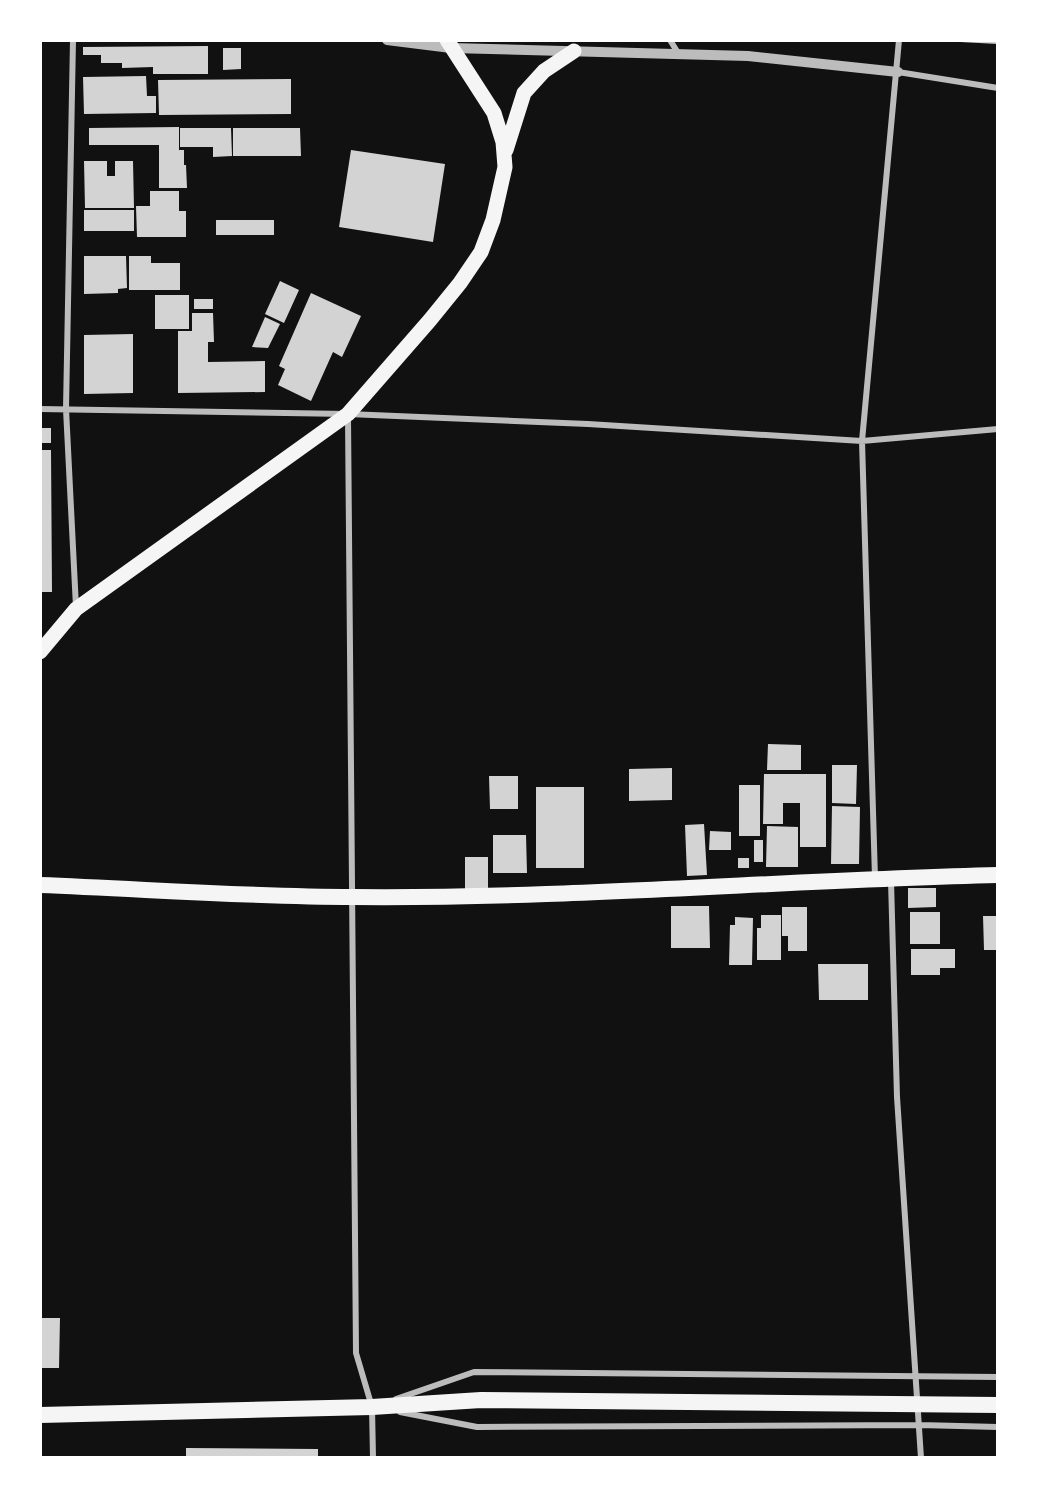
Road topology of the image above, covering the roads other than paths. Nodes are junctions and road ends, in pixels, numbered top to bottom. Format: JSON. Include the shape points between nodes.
{"nodes":[{"id":1,"x":73,"y":40,"type":"edge"},
{"id":2,"x":387,"y":40,"type":"edge"},
{"id":3,"x":670,"y":40,"type":"edge"},
{"id":4,"x":899,"y":40,"type":"edge"},
{"id":5,"x":449,"y":44,"type":"edge"},
{"id":6,"x":574,"y":46,"type":"edge"},
{"id":7,"x":678,"y":53,"type":"junction"},
{"id":8,"x":898,"y":72,"type":"junction"},
{"id":9,"x":998,"y":87,"type":"edge"},
{"id":10,"x":505,"y":154,"type":"junction"},
{"id":11,"x":40,"y":409,"type":"edge"},
{"id":12,"x":66,"y":409,"type":"junction"},
{"id":13,"x":348,"y":414,"type":"junction"},
{"id":14,"x":998,"y":429,"type":"edge"},
{"id":15,"x":862,"y":441,"type":"junction"},
{"id":16,"x":76,"y":609,"type":"junction"},
{"id":17,"x":40,"y":652,"type":"edge"},
{"id":18,"x":998,"y":875,"type":"edge"},
{"id":19,"x":883,"y":878,"type":"junction"},
{"id":20,"x":40,"y":885,"type":"edge"},
{"id":21,"x":352,"y":897,"type":"junction"},
{"id":22,"x":914,"y":1375,"type":"junction"},
{"id":23,"x":998,"y":1377,"type":"edge"},
{"id":24,"x":998,"y":1405,"type":"edge"},
{"id":25,"x":372,"y":1407,"type":"junction"},
{"id":26,"x":40,"y":1415,"type":"edge"},
{"id":27,"x":920,"y":1425,"type":"junction"},
{"id":28,"x":998,"y":1427,"type":"edge"},
{"id":29,"x":373,"y":1458,"type":"edge"},
{"id":30,"x":921,"y":1458,"type":"edge"}],
"edges":[{"from":1,"to":12,"type":"street"},
{"from":2,"to":5,"type":"street"},
{"from":3,"to":7,"type":"street"},
{"from":4,"to":8,"type":"street"},
{"from":5,"to":6,"type":"street"},
{"from":5,"to":10,"type":"main road","via":[[494,113]]},
{"from":6,"to":7,"type":"street"},
{"from":6,"to":10,"type":"main road","via":[[524,93]]},
{"from":7,"to":8,"type":"street","via":[[748,56]]},
{"from":8,"to":9,"type":"street"},
{"from":8,"to":15,"type":"street"},
{"from":10,"to":13,"type":"main road","via":[[493,220],[481,252],[430,320]]},
{"from":11,"to":12,"type":"street"},
{"from":12,"to":13,"type":"street"},
{"from":12,"to":16,"type":"street"},
{"from":13,"to":15,"type":"street"},
{"from":13,"to":16,"type":"main road"},
{"from":13,"to":21,"type":"street"},
{"from":14,"to":15,"type":"street"},
{"from":15,"to":19,"type":"street"},
{"from":16,"to":17,"type":"main road"},
{"from":18,"to":19,"type":"highway"},
{"from":19,"to":21,"type":"highway","via":[[520,894]]},
{"from":19,"to":22,"type":"street"},
{"from":20,"to":21,"type":"highway"},
{"from":21,"to":25,"type":"street","via":[[356,1353]]},
{"from":22,"to":23,"type":"street"},
{"from":22,"to":25,"type":"street","via":[[474,1372]]},
{"from":22,"to":27,"type":"street"},
{"from":24,"to":25,"type":"highway","via":[[481,1400]]},
{"from":25,"to":26,"type":"highway"},
{"from":25,"to":27,"type":"street","via":[[477,1427]]},
{"from":25,"to":29,"type":"street"},
{"from":27,"to":28,"type":"street"},
{"from":27,"to":30,"type":"street"}]}
